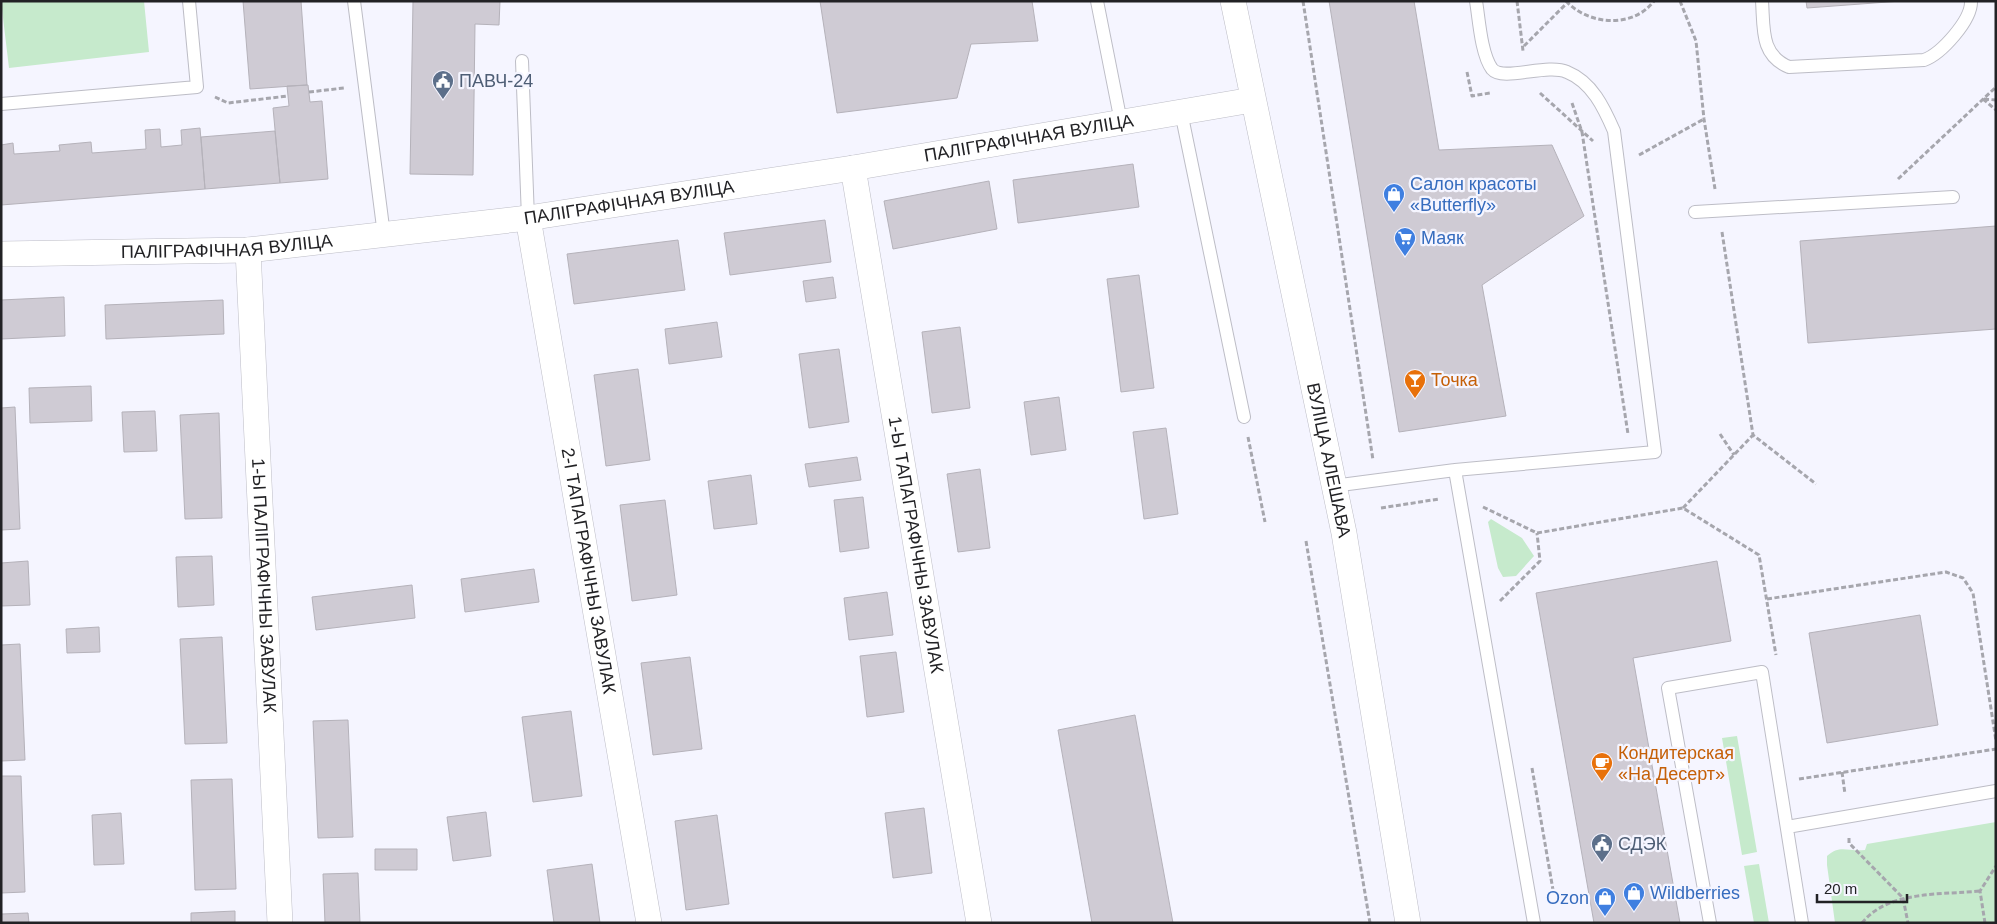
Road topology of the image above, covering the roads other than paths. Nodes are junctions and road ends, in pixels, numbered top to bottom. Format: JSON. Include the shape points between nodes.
{"nodes":[{"id":1,"x":189,"y":1,"type":"edge"},
{"id":2,"x":354,"y":1,"type":"edge"},
{"id":3,"x":1097,"y":1,"type":"edge"},
{"id":4,"x":1233,"y":1,"type":"edge"},
{"id":5,"x":1476,"y":1,"type":"edge"},
{"id":6,"x":1762,"y":1,"type":"edge"},
{"id":7,"x":1971,"y":1,"type":"edge"},
{"id":8,"x":522,"y":61,"type":"dead end"},
{"id":9,"x":1252,"y":100,"type":"junction"},
{"id":10,"x":1,"y":104,"type":"edge"},
{"id":11,"x":1181,"y":112,"type":"junction"},
{"id":12,"x":1121,"y":122,"type":"junction"},
{"id":13,"x":853,"y":168,"type":"junction"},
{"id":14,"x":1952,"y":197,"type":"dead end"},
{"id":15,"x":1695,"y":212,"type":"dead end"},
{"id":16,"x":528,"y":218,"type":"junction"},
{"id":17,"x":384,"y":235,"type":"junction"},
{"id":18,"x":248,"y":250,"type":"junction"},
{"id":19,"x":1,"y":254,"type":"edge"},
{"id":20,"x":1244,"y":417,"type":"road end"},
{"id":21,"x":1455,"y":470,"type":"junction"},
{"id":22,"x":1333,"y":486,"type":"junction"},
{"id":23,"x":1996,"y":792,"type":"edge"},
{"id":24,"x":1787,"y":826,"type":"junction"},
{"id":25,"x":280,"y":923,"type":"edge"},
{"id":26,"x":649,"y":923,"type":"edge"},
{"id":27,"x":979,"y":923,"type":"edge"},
{"id":28,"x":1408,"y":923,"type":"edge"},
{"id":29,"x":1534,"y":923,"type":"edge"},
{"id":30,"x":1710,"y":923,"type":"edge"},
{"id":31,"x":1802,"y":923,"type":"edge"}],
"edges":[{"from":1,"to":10,"type":"lane","via":[[196,87]]},
{"from":2,"to":17,"type":"lane"},
{"from":3,"to":12,"type":"lane"},
{"from":4,"to":9,"type":"street","name":"ВУЛІЦА АЛЕШАВА"},
{"from":5,"to":21,"type":"lane","via":[[1487,59],[1493,70],[1504,75],[1545,68],[1567,72],[1587,86],[1602,104],[1614,131],[1655,452]]},
{"from":6,"to":7,"type":"lane","via":[[1769,52],[1778,62],[1789,67],[1928,59],[1940,51],[1965,21]]},
{"from":8,"to":16,"type":"lane"},
{"from":9,"to":11,"type":"street","name":"ПАЛІГРАФІЧНАЯ ВУЛІЦА"},
{"from":9,"to":22,"type":"street","name":"ВУЛІЦА АЛЕШАВА"},
{"from":11,"to":12,"type":"street","name":"ПАЛІГРАФІЧНАЯ ВУЛІЦА"},
{"from":11,"to":20,"type":"lane"},
{"from":12,"to":13,"type":"street","name":"ПАЛІГРАФІЧНАЯ ВУЛІЦА"},
{"from":13,"to":16,"type":"street","name":"ПАЛІГРАФІЧНАЯ ВУЛІЦА"},
{"from":13,"to":27,"type":"street","name":"1-Ы ТАПАГРАФІЧНЫ ЗАВУЛАК"},
{"from":14,"to":15,"type":"lane"},
{"from":16,"to":17,"type":"street","name":"ПАЛІГРАФІЧНАЯ ВУЛІЦА"},
{"from":16,"to":26,"type":"street","name":"2-І ТАПАГРАФІЧНЫ ЗАВУЛАК"},
{"from":17,"to":18,"type":"street","name":"ПАЛІГРАФІЧНАЯ ВУЛІЦА"},
{"from":18,"to":19,"type":"street","name":"ПАЛІГРАФІЧНАЯ ВУЛІЦА"},
{"from":18,"to":25,"type":"street","name":"1-Ы ПАЛІГРАФІЧНЫ ЗАВУЛАК"},
{"from":21,"to":22,"type":"lane"},
{"from":21,"to":29,"type":"lane"},
{"from":22,"to":28,"type":"street","name":"ВУЛІЦА АЛЕШАВА","via":[[1347,550]]},
{"from":23,"to":24,"type":"lane"},
{"from":24,"to":30,"type":"lane","via":[[1762,672],[1668,688]]},
{"from":24,"to":31,"type":"lane"}]}
